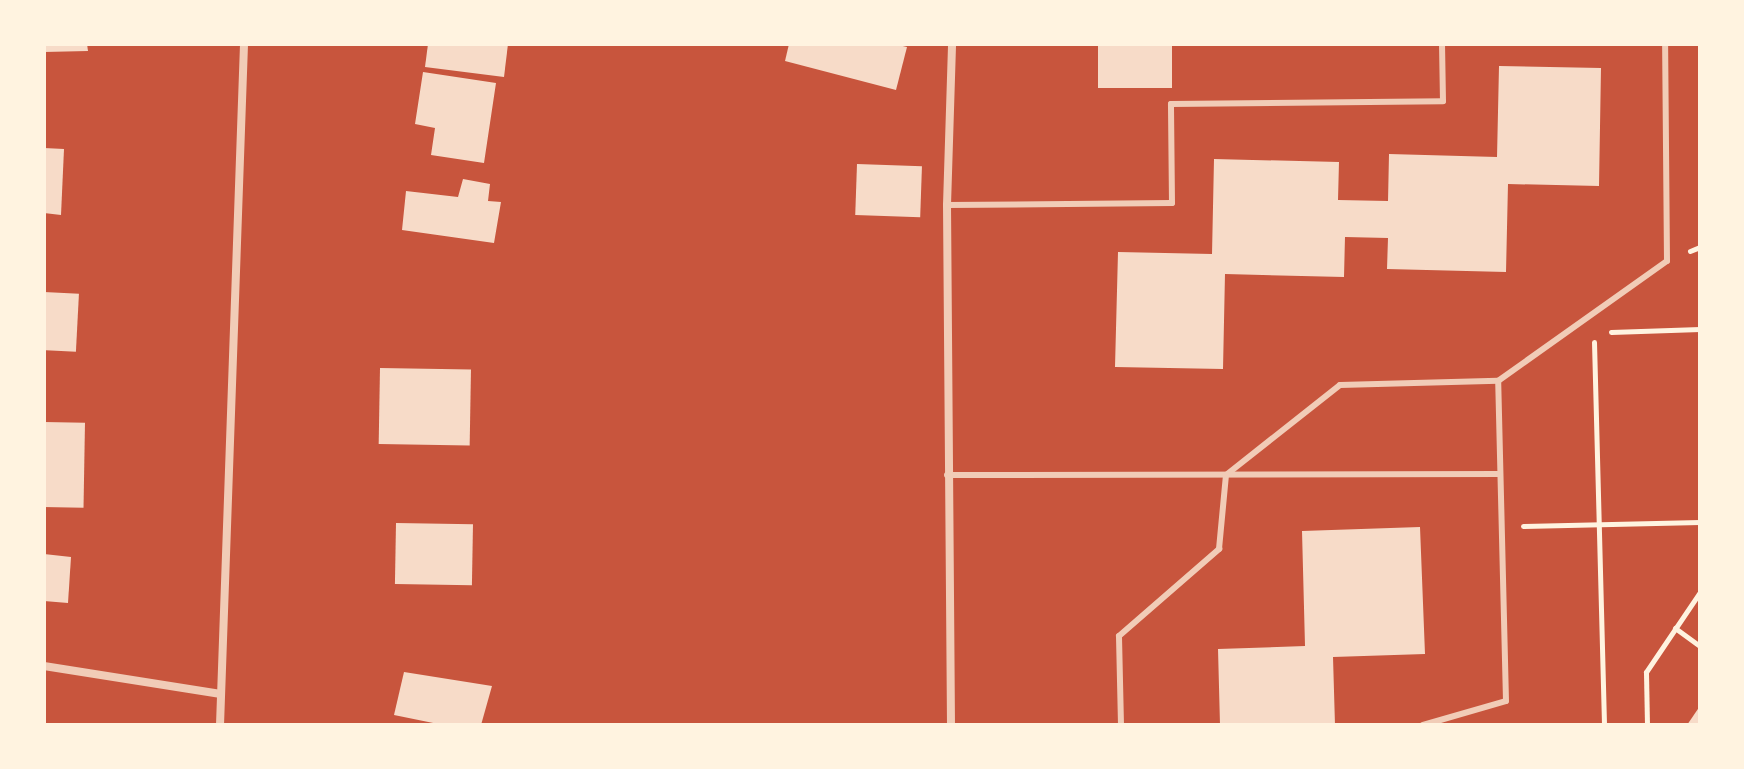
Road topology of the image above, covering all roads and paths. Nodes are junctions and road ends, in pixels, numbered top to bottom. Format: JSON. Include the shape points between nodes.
{"nodes":[{"id":1,"x":244,"y":44,"type":"edge"},
{"id":2,"x":952,"y":44,"type":"edge"},
{"id":3,"x":1442,"y":44,"type":"edge"},
{"id":4,"x":1665,"y":44,"type":"edge"},
{"id":5,"x":947,"y":205,"type":"junction"},
{"id":6,"x":1700,"y":329,"type":"edge"},
{"id":7,"x":1594,"y":333,"type":"junction"},
{"id":8,"x":1566,"y":334,"type":"junction"},
{"id":9,"x":1498,"y":381,"type":"junction"},
{"id":10,"x":1500,"y":474,"type":"junction"},
{"id":11,"x":947,"y":475,"type":"junction"},
{"id":12,"x":1226,"y":475,"type":"junction"},
{"id":13,"x":1700,"y":522,"type":"edge"},
{"id":14,"x":1599,"y":524,"type":"junction"},
{"id":15,"x":1502,"y":526,"type":"junction"},
{"id":16,"x":1700,"y":592,"type":"edge"},
{"id":17,"x":1675,"y":628,"type":"junction"},
{"id":18,"x":1700,"y":646,"type":"edge"},
{"id":19,"x":44,"y":666,"type":"edge"},
{"id":20,"x":221,"y":694,"type":"junction"},
{"id":21,"x":220,"y":725,"type":"edge"},
{"id":22,"x":951,"y":725,"type":"edge"},
{"id":23,"x":1121,"y":725,"type":"edge"},
{"id":24,"x":1423,"y":725,"type":"edge"},
{"id":25,"x":1604,"y":725,"type":"edge"},
{"id":26,"x":1647,"y":725,"type":"edge"}],
"edges":[{"from":1,"to":20,"type":"street"},
{"from":2,"to":5,"type":"street"},
{"from":3,"to":5,"type":"lane","via":[[1443,101],[1171,104],[1172,203]]},
{"from":4,"to":8,"type":"lane","via":[[1667,261]]},
{"from":5,"to":11,"type":"street"},
{"from":6,"to":7,"type":"path"},
{"from":7,"to":8,"type":"path"},
{"from":7,"to":14,"type":"path"},
{"from":8,"to":9,"type":"lane"},
{"from":9,"to":10,"type":"lane"},
{"from":9,"to":12,"type":"lane","via":[[1340,385]]},
{"from":10,"to":12,"type":"lane"},
{"from":10,"to":15,"type":"lane"},
{"from":11,"to":12,"type":"lane"},
{"from":11,"to":22,"type":"street"},
{"from":12,"to":23,"type":"lane","via":[[1219,549],[1119,636]]},
{"from":13,"to":14,"type":"path"},
{"from":14,"to":15,"type":"path"},
{"from":14,"to":25,"type":"path"},
{"from":15,"to":24,"type":"lane","via":[[1506,701]]},
{"from":16,"to":17,"type":"path"},
{"from":17,"to":18,"type":"path"},
{"from":17,"to":26,"type":"path","via":[[1646,672]]},
{"from":19,"to":20,"type":"street"},
{"from":20,"to":21,"type":"street"}]}
